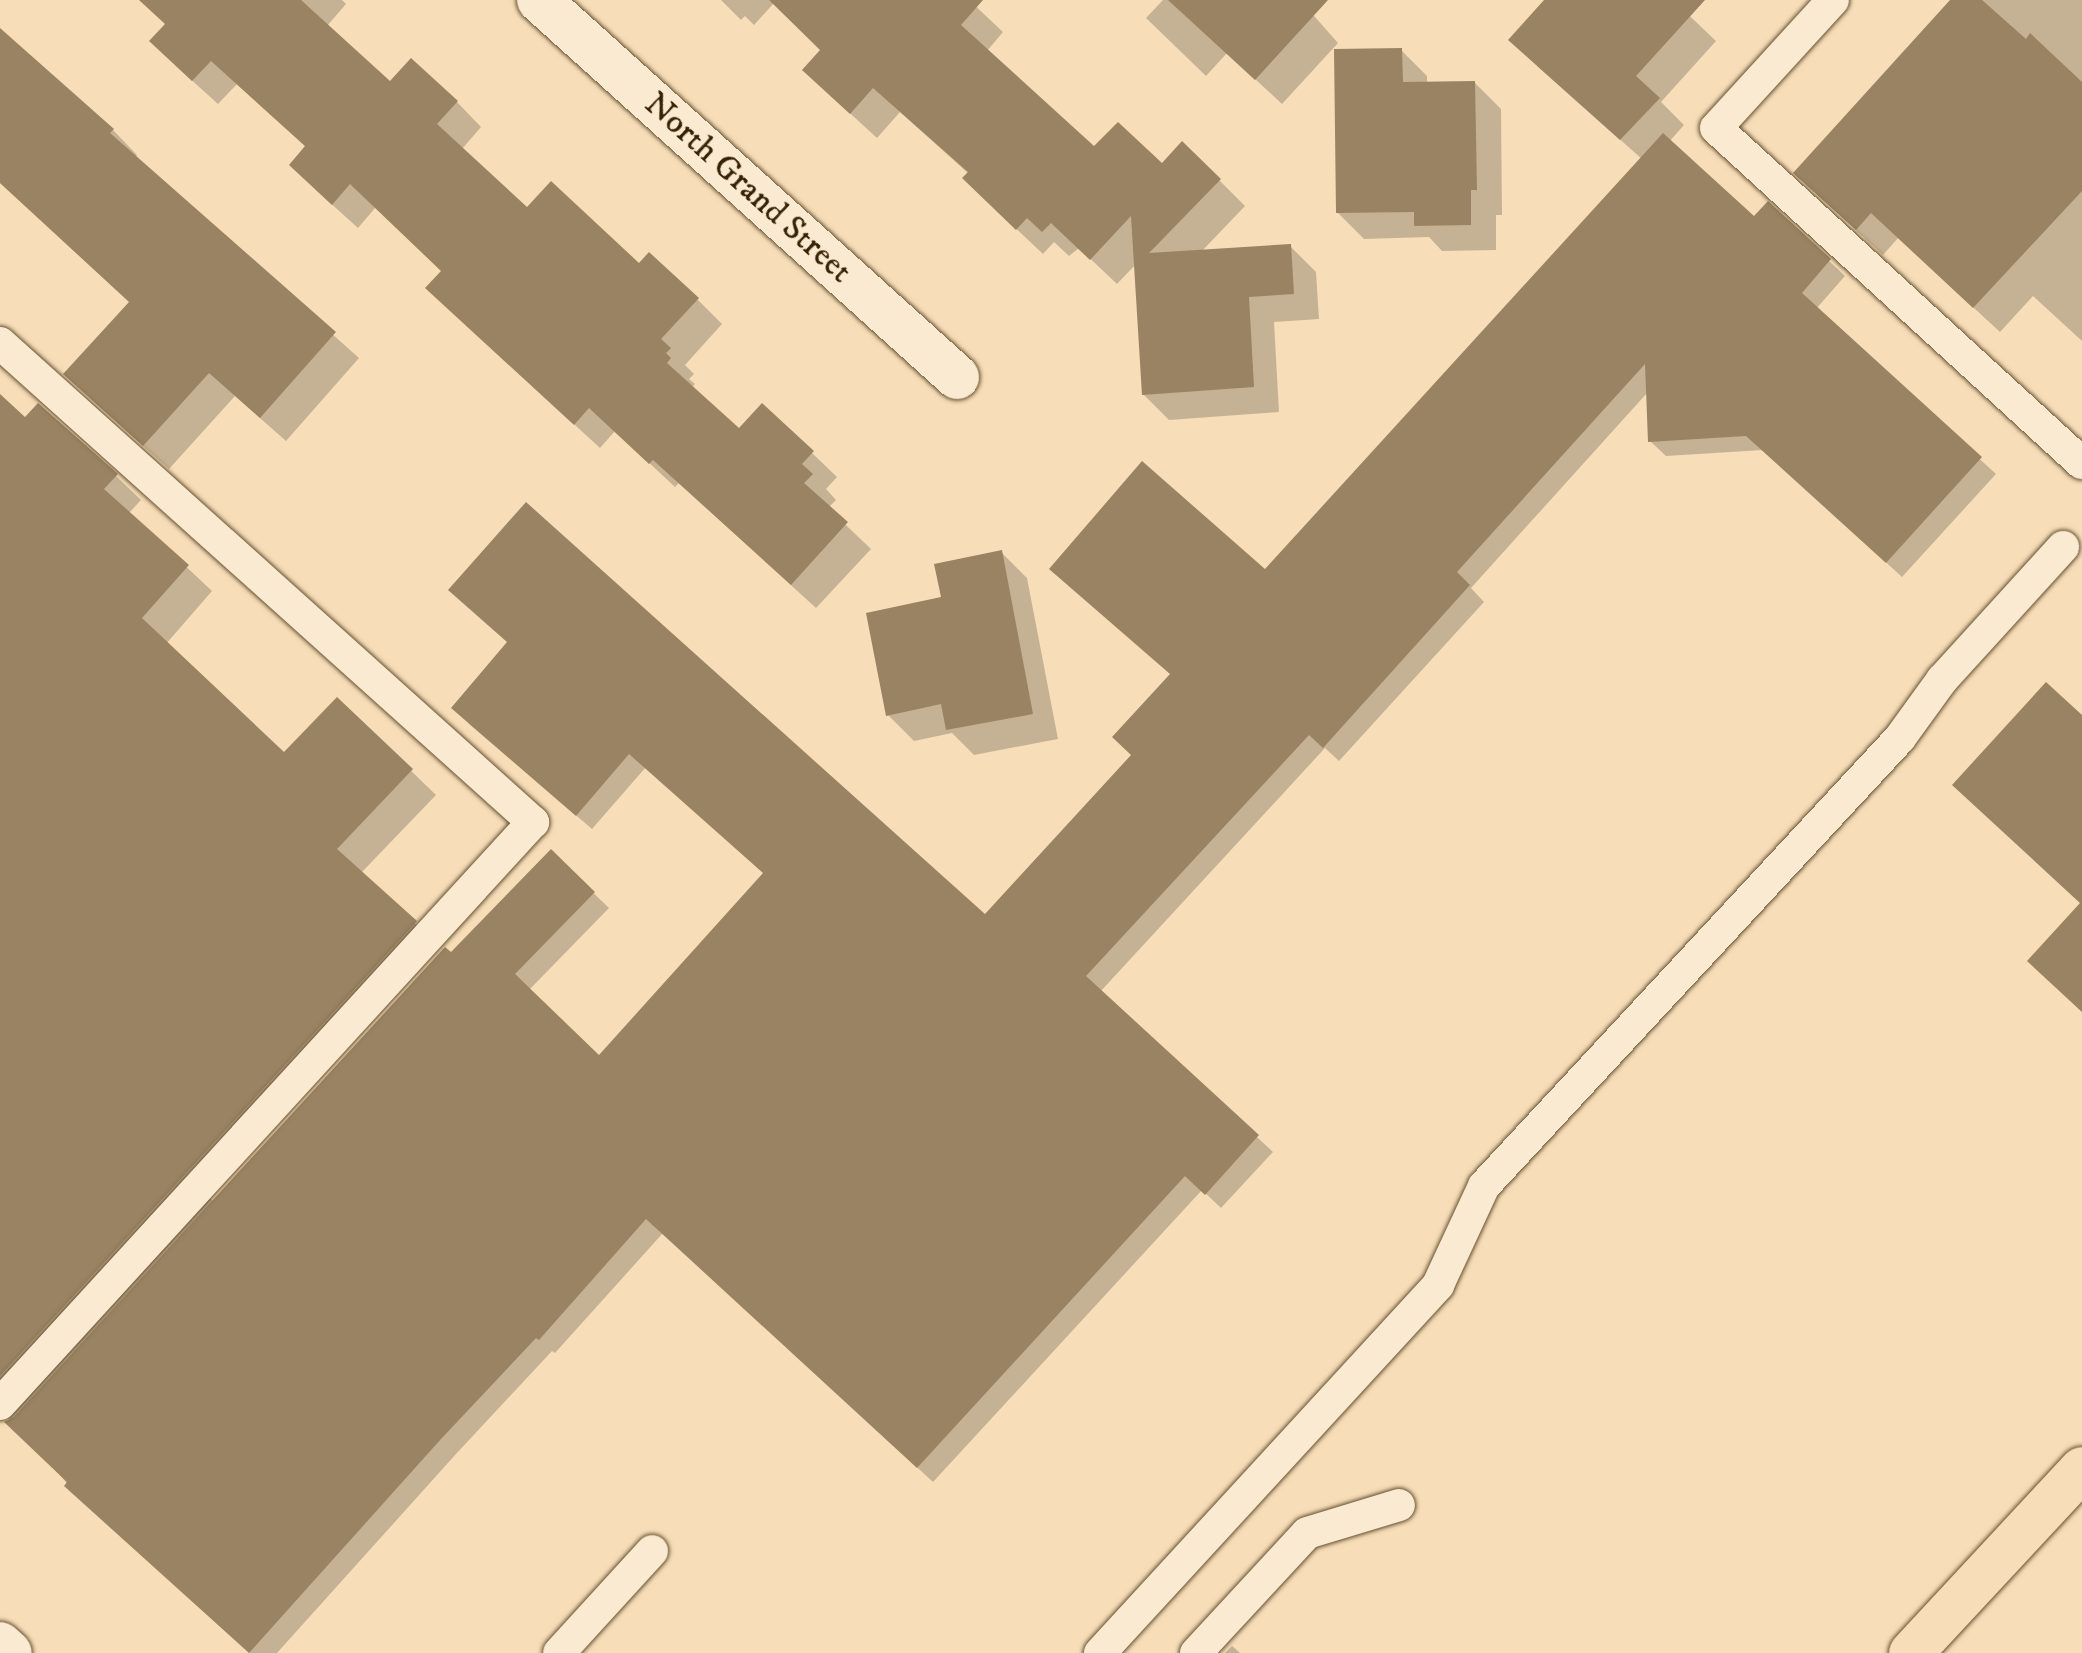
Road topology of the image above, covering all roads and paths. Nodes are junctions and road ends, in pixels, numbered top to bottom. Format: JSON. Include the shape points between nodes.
{"nodes":[{"id":1,"x":539,"y":0,"type":"edge"},
{"id":2,"x":1833,"y":0,"type":"edge"},
{"id":3,"x":0,"y":343,"type":"edge"},
{"id":4,"x":957,"y":377,"type":"dead end"},
{"id":5,"x":2082,"y":463,"type":"edge"},
{"id":6,"x":2063,"y":547,"type":"dead end"},
{"id":7,"x":0,"y":1404,"type":"edge"},
{"id":8,"x":2082,"y":1469,"type":"edge"},
{"id":9,"x":1399,"y":1505,"type":"dead end"},
{"id":10,"x":652,"y":1551,"type":"dead end"},
{"id":11,"x":559,"y":1653,"type":"edge"},
{"id":12,"x":1100,"y":1653,"type":"edge"},
{"id":13,"x":1196,"y":1653,"type":"edge"},
{"id":14,"x":1911,"y":1653,"type":"edge"}],
"edges":[{"from":1,"to":4,"type":"street","name":"North Grand Street"},
{"from":2,"to":5,"type":"lane","via":[[1716,128]]},
{"from":3,"to":7,"type":"lane","via":[[533,822]]},
{"from":6,"to":12,"type":"lane","via":[[1942,680],[1900,738],[1484,1186],[1438,1285]]},
{"from":8,"to":14,"type":"main road"},
{"from":9,"to":13,"type":"lane","via":[[1307,1533]]},
{"from":10,"to":11,"type":"lane"}]}
